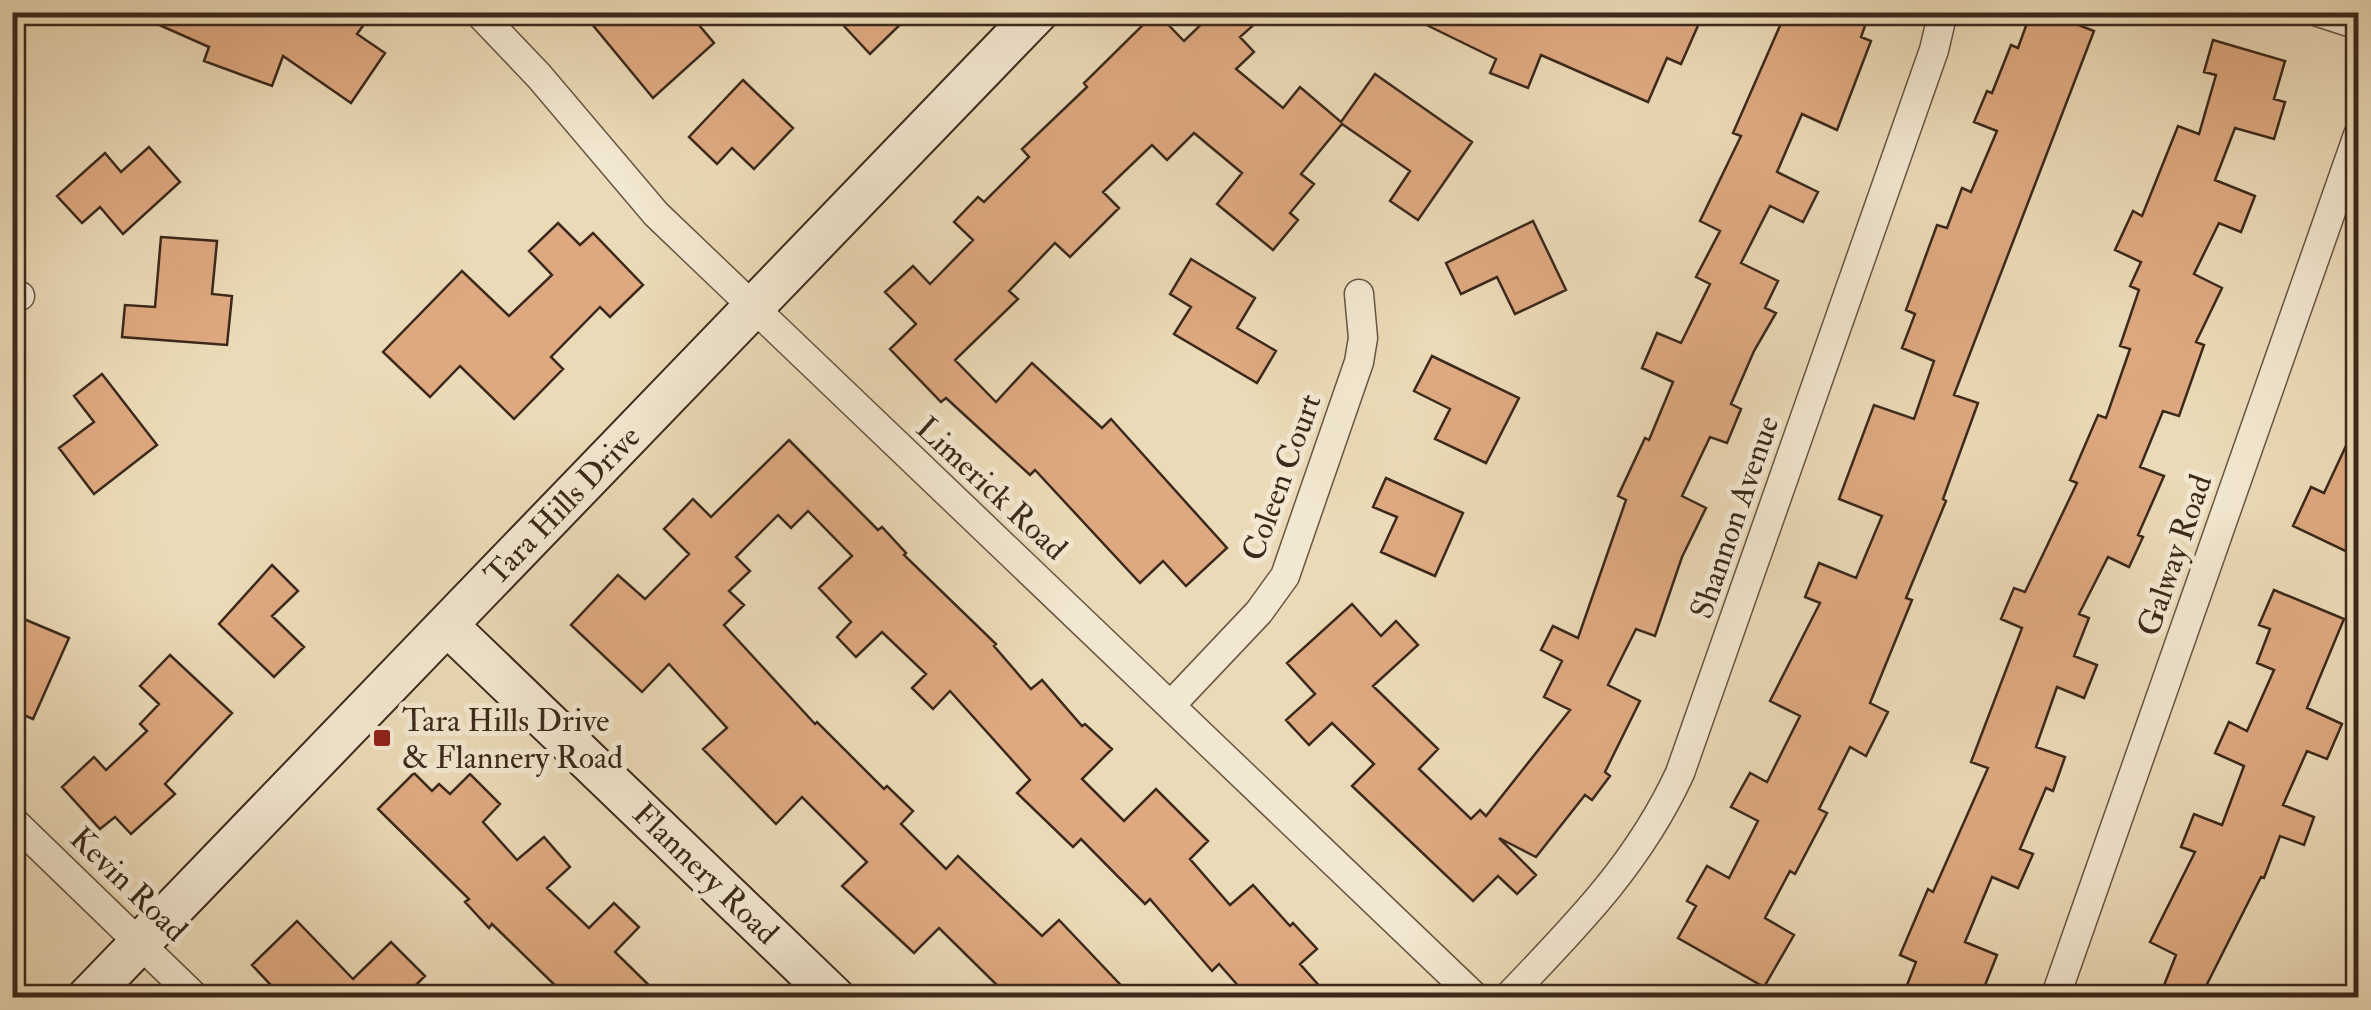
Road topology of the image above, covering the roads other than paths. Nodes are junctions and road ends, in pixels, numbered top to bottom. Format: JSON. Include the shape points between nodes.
{"nodes":[{"id":1,"x":478,"y":12,"type":"edge"},
{"id":2,"x":1038,"y":12,"type":"edge"},
{"id":3,"x":1943,"y":12,"type":"edge"},
{"id":4,"x":2318,"y":12,"type":"edge"},
{"id":5,"x":2358,"y":26,"type":"edge"},
{"id":6,"x":2358,"y":135,"type":"edge"},
{"id":7,"x":1359,"y":294,"type":"dead end"},
{"id":8,"x":752,"y":307,"type":"junction"},
{"id":9,"x":447,"y":625,"type":"junction"},
{"id":10,"x":1170,"y":705,"type":"junction"},
{"id":11,"x":12,"y":820,"type":"edge"},
{"id":12,"x":140,"y":943,"type":"junction"},
{"id":13,"x":88,"y":998,"type":"edge"},
{"id":14,"x":196,"y":998,"type":"edge"},
{"id":15,"x":835,"y":998,"type":"edge"},
{"id":16,"x":1476,"y":998,"type":"edge"},
{"id":17,"x":1507,"y":998,"type":"edge"},
{"id":18,"x":2055,"y":998,"type":"edge"}],
"edges":[{"from":1,"to":8,"type":"street","name":"Limerick Road","via":[[656,214]]},
{"from":2,"to":8,"type":"street","name":"Tara Hills Drive"},
{"from":3,"to":17,"type":"street","name":"Shannon Avenue","via":[[1680,773],[1624,870]]},
{"from":4,"to":5,"type":"street"},
{"from":6,"to":18,"type":"street","name":"Galway Road"},
{"from":7,"to":10,"type":"street","name":"Coleen Court","via":[[1359,362],[1284,576],[1259,612]]},
{"from":8,"to":9,"type":"street","name":"Tara Hills Drive"},
{"from":8,"to":10,"type":"street","name":"Limerick Road"},
{"from":9,"to":12,"type":"street","name":"Tara Hills Drive"},
{"from":9,"to":15,"type":"street","name":"Flannery Road"},
{"from":10,"to":16,"type":"street","name":"Limerick Road"},
{"from":11,"to":12,"type":"street","name":"Kevin Road"},
{"from":12,"to":13,"type":"street","name":"Tara Hills Drive"},
{"from":12,"to":14,"type":"street","name":"Kevin Road"}]}
